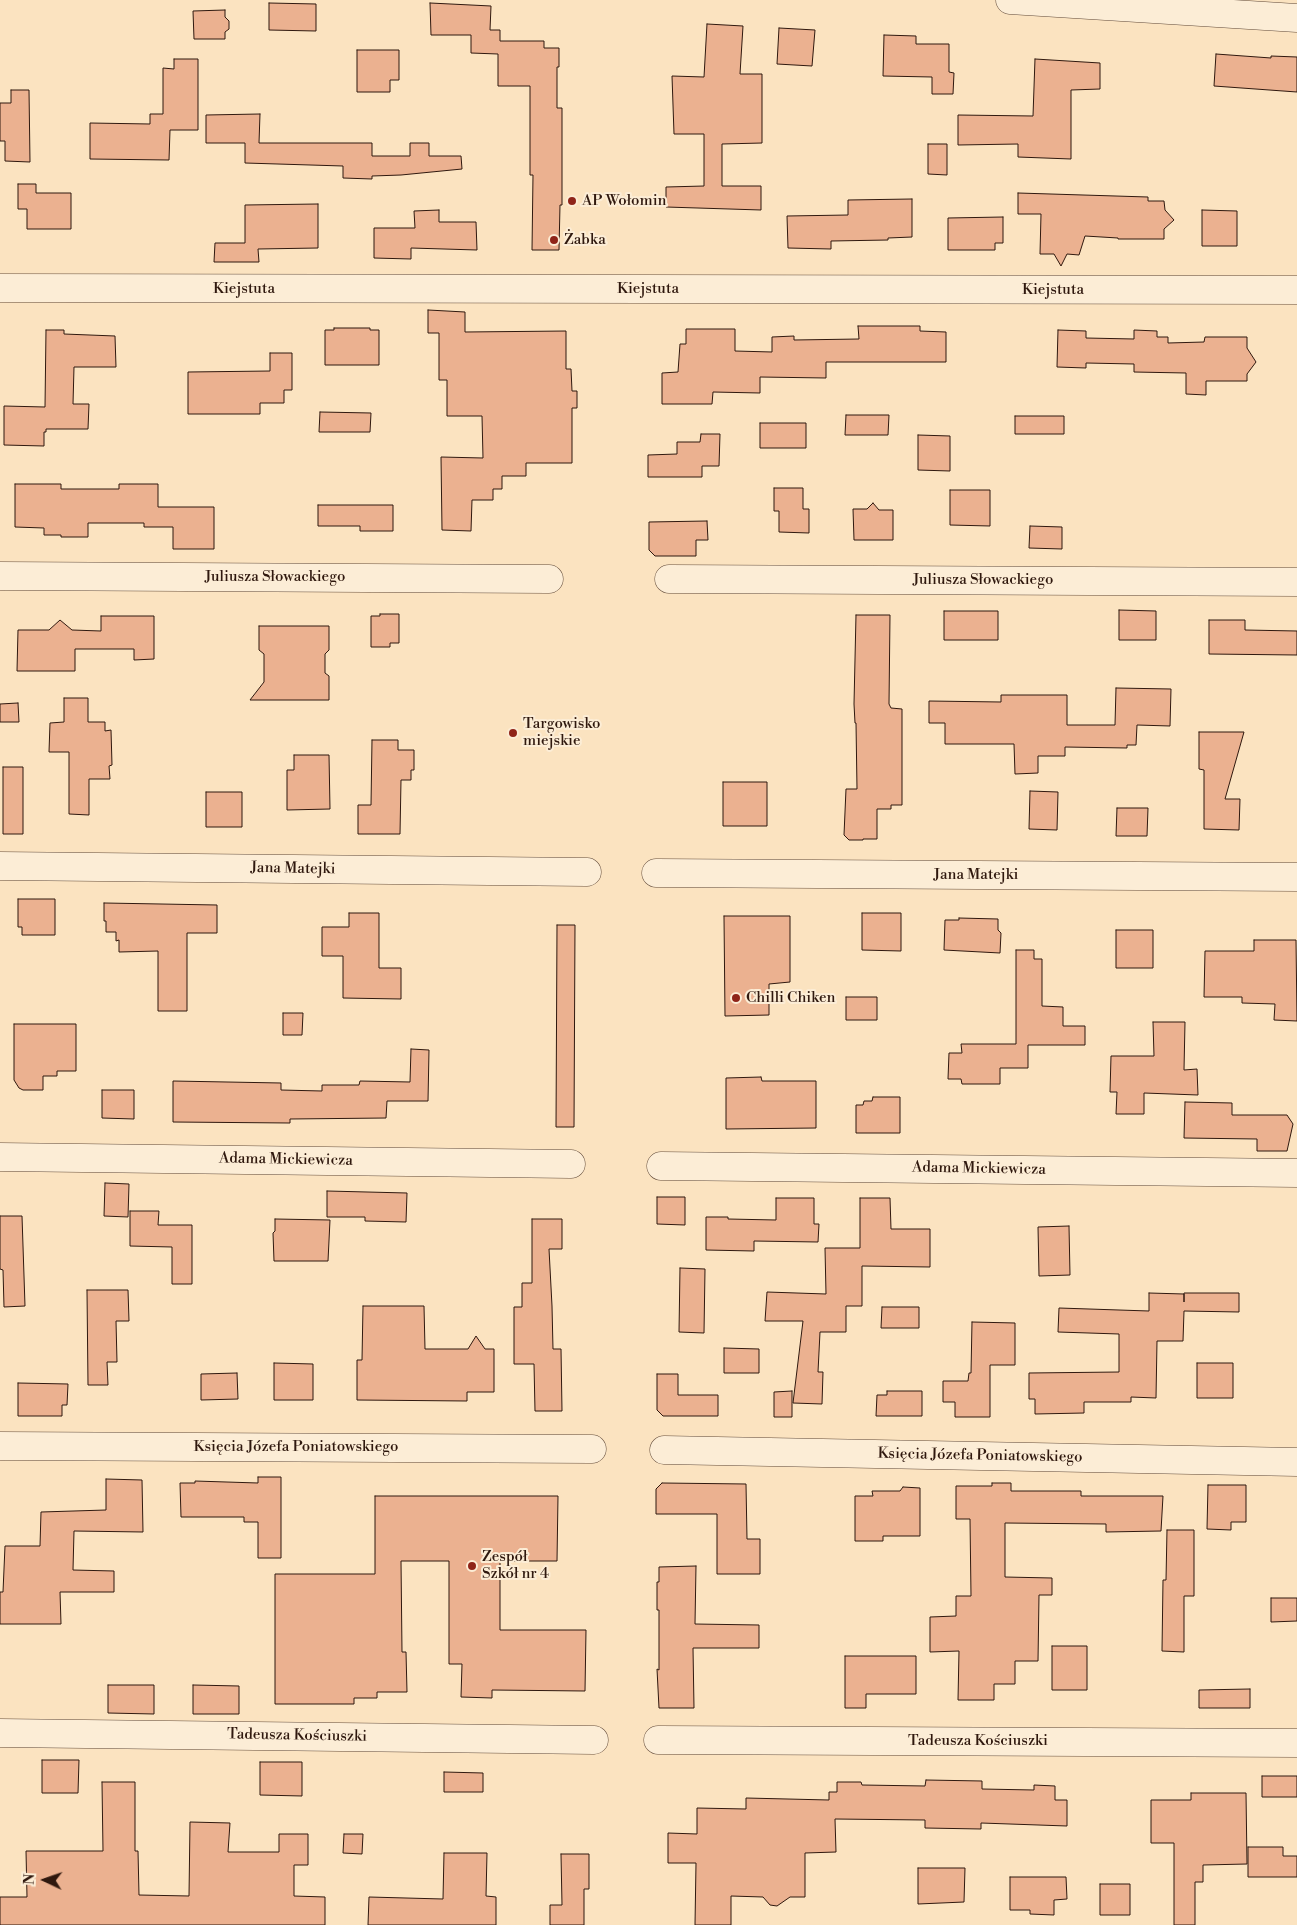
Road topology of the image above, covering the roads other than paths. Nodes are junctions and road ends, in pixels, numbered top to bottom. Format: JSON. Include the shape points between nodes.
{"nodes":[{"id":1,"x":1010,"y":0,"type":"edge"},
{"id":2,"x":1297,"y":18,"type":"edge"},
{"id":3,"x":0,"y":288,"type":"edge"},
{"id":4,"x":1297,"y":290,"type":"edge"},
{"id":5,"x":0,"y":576,"type":"edge"},
{"id":6,"x":549,"y":579,"type":"dead end"},
{"id":7,"x":669,"y":579,"type":"dead end"},
{"id":8,"x":1297,"y":582,"type":"edge"},
{"id":9,"x":0,"y":866,"type":"edge"},
{"id":10,"x":587,"y":872,"type":"dead end"},
{"id":11,"x":656,"y":873,"type":"dead end"},
{"id":12,"x":1297,"y":876,"type":"edge"},
{"id":13,"x":0,"y":1157,"type":"edge"},
{"id":14,"x":571,"y":1164,"type":"dead end"},
{"id":15,"x":661,"y":1166,"type":"dead end"},
{"id":16,"x":1297,"y":1173,"type":"edge"},
{"id":17,"x":0,"y":1446,"type":"edge"},
{"id":18,"x":592,"y":1449,"type":"dead end"},
{"id":19,"x":664,"y":1450,"type":"dead end"},
{"id":20,"x":1297,"y":1462,"type":"edge"},
{"id":21,"x":0,"y":1733,"type":"edge"},
{"id":22,"x":594,"y":1740,"type":"dead end"},
{"id":23,"x":658,"y":1740,"type":"dead end"},
{"id":24,"x":1297,"y":1743,"type":"edge"}],
"edges":[{"from":1,"to":2,"type":"street"},
{"from":3,"to":4,"type":"street","name":"Kiejstuta"},
{"from":5,"to":6,"type":"street","name":"Juliusza Słowackiego"},
{"from":7,"to":8,"type":"street","name":"Juliusza Słowackiego"},
{"from":9,"to":10,"type":"street","name":"Jana Matejki"},
{"from":11,"to":12,"type":"street","name":"Jana Matejki"},
{"from":13,"to":14,"type":"street","name":"Adama Mickiewicza"},
{"from":15,"to":16,"type":"street","name":"Adama Mickiewicza"},
{"from":17,"to":18,"type":"street","name":"Księcia Józefa Poniatowskiego"},
{"from":19,"to":20,"type":"street","name":"Księcia Józefa Poniatowskiego"},
{"from":21,"to":22,"type":"street","name":"Tadeusza Kościuszki"},
{"from":23,"to":24,"type":"street","name":"Tadeusza Kościuszki"}]}
